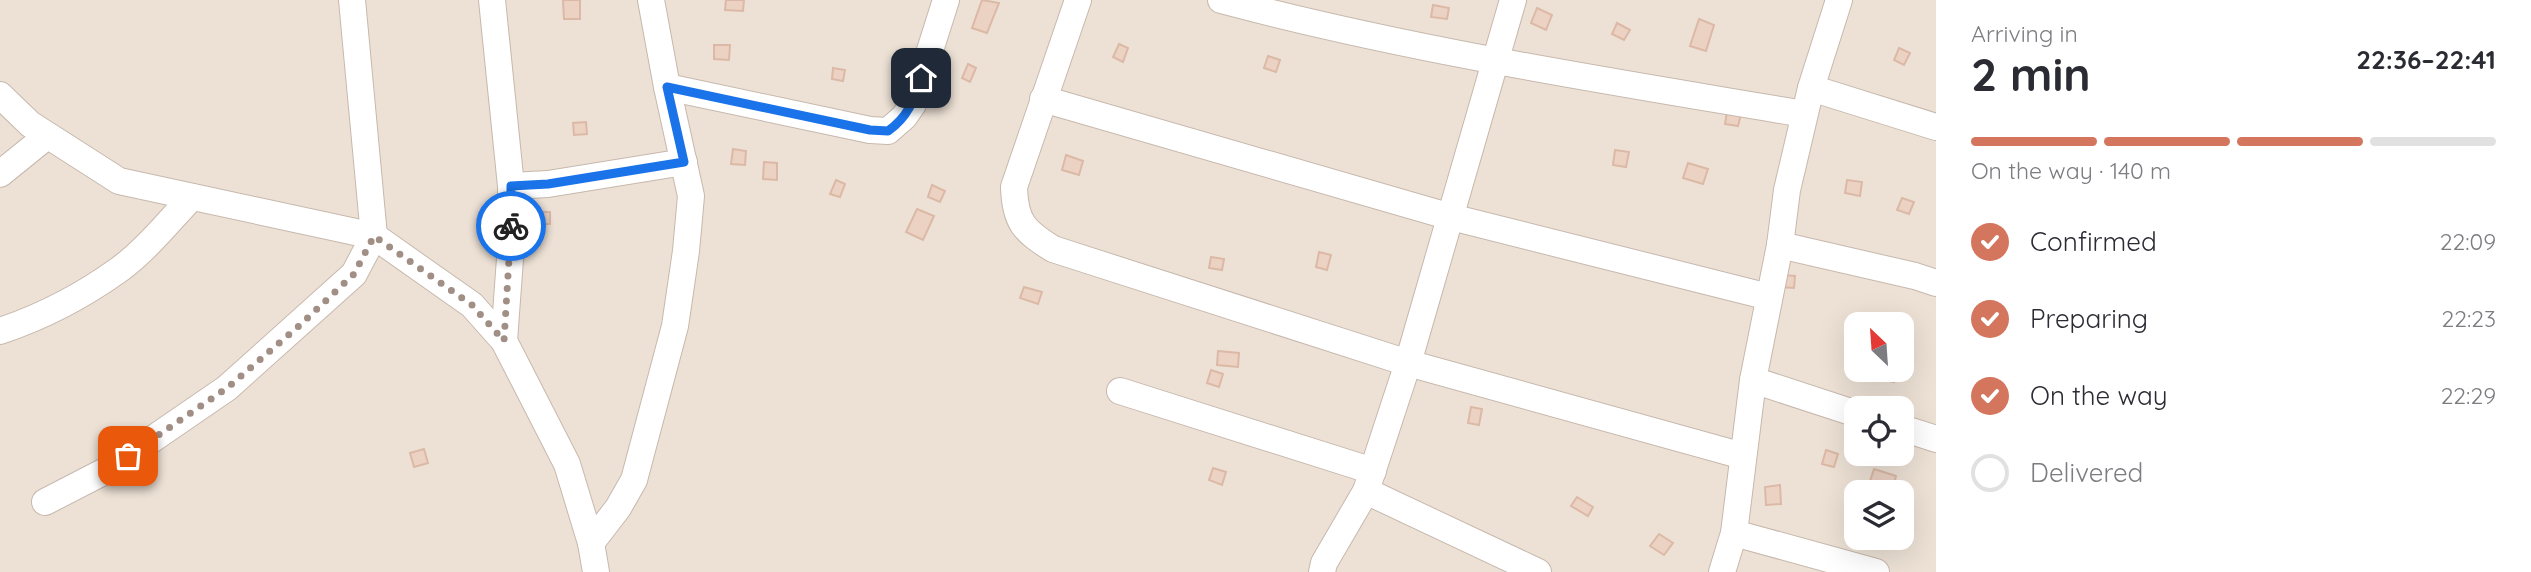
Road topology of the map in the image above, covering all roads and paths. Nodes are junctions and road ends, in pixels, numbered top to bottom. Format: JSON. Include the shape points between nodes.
{"nodes":[{"id":1,"x":352,"y":0,"type":"edge"},
{"id":2,"x":492,"y":0,"type":"edge"},
{"id":3,"x":651,"y":0,"type":"edge"},
{"id":4,"x":946,"y":0,"type":"edge"},
{"id":5,"x":1078,"y":0,"type":"edge"},
{"id":6,"x":1221,"y":0,"type":"edge"},
{"id":7,"x":1513,"y":0,"type":"edge"},
{"id":8,"x":1839,"y":0,"type":"edge"},
{"id":9,"x":1496,"y":62,"type":"junction"},
{"id":10,"x":667,"y":87,"type":"junction"},
{"id":11,"x":1811,"y":88,"type":"junction"},
{"id":12,"x":0,"y":95,"type":"edge"},
{"id":13,"x":1043,"y":99,"type":"junction"},
{"id":14,"x":1804,"y":114,"type":"junction"},
{"id":15,"x":1936,"y":127,"type":"edge"},
{"id":16,"x":47,"y":136,"type":"junction"},
{"id":17,"x":684,"y":162,"type":"junction"},
{"id":18,"x":0,"y":174,"type":"edge"},
{"id":19,"x":511,"y":186,"type":"junction"},
{"id":20,"x":192,"y":197,"type":"junction"},
{"id":21,"x":1451,"y":217,"type":"junction"},
{"id":22,"x":374,"y":236,"type":"junction"},
{"id":23,"x":1780,"y":245,"type":"junction"},
{"id":24,"x":1936,"y":283,"type":"edge"},
{"id":25,"x":1769,"y":297,"type":"junction"},
{"id":26,"x":0,"y":331,"type":"edge"},
{"id":27,"x":504,"y":341,"type":"junction"},
{"id":28,"x":1408,"y":363,"type":"junction"},
{"id":29,"x":1753,"y":380,"type":"junction"},
{"id":30,"x":1120,"y":391,"type":"dead end"},
{"id":31,"x":1844,"y":410,"type":"edge"},
{"id":32,"x":1914,"y":432,"type":"edge"},
{"id":33,"x":1936,"y":439,"type":"edge"},
{"id":34,"x":1743,"y":456,"type":"junction"},
{"id":35,"x":1369,"y":481,"type":"junction"},
{"id":36,"x":45,"y":502,"type":"dead end"},
{"id":37,"x":1734,"y":533,"type":"junction"},
{"id":38,"x":591,"y":542,"type":"junction"},
{"id":39,"x":596,"y":572,"type":"edge"},
{"id":40,"x":1322,"y":572,"type":"edge"},
{"id":41,"x":1538,"y":572,"type":"edge"},
{"id":42,"x":1722,"y":572,"type":"edge"},
{"id":43,"x":1876,"y":572,"type":"edge"}],
"edges":[{"from":1,"to":22,"type":"street"},
{"from":2,"to":19,"type":"street"},
{"from":3,"to":10,"type":"street"},
{"from":4,"to":10,"type":"street","via":[[913,104],[888,131]]},
{"from":5,"to":13,"type":"street"},
{"from":6,"to":9,"type":"street","via":[[1354,34]]},
{"from":7,"to":9,"type":"street"},
{"from":8,"to":11,"type":"street"},
{"from":9,"to":14,"type":"street"},
{"from":9,"to":21,"type":"street"},
{"from":10,"to":17,"type":"street"},
{"from":11,"to":14,"type":"street"},
{"from":11,"to":15,"type":"street"},
{"from":12,"to":16,"type":"street"},
{"from":13,"to":21,"type":"street"},
{"from":13,"to":28,"type":"street","via":[[1014,187],[1015,210],[1033,237],[1053,249]]},
{"from":14,"to":23,"type":"street"},
{"from":16,"to":18,"type":"street"},
{"from":16,"to":20,"type":"street","via":[[119,181]]},
{"from":17,"to":19,"type":"street"},
{"from":17,"to":38,"type":"street","via":[[691,196],[675,326],[634,480]]},
{"from":19,"to":27,"type":"street"},
{"from":20,"to":22,"type":"street"},
{"from":20,"to":26,"type":"street","via":[[120,269],[28,322]]},
{"from":21,"to":25,"type":"street"},
{"from":21,"to":28,"type":"street"},
{"from":22,"to":27,"type":"street","via":[[472,305]]},
{"from":22,"to":36,"type":"street","via":[[354,274],[227,388],[109,469]]},
{"from":23,"to":24,"type":"street"},
{"from":23,"to":25,"type":"street"},
{"from":25,"to":29,"type":"street"},
{"from":27,"to":38,"type":"street","via":[[567,464]]},
{"from":28,"to":34,"type":"street"},
{"from":28,"to":35,"type":"street"},
{"from":29,"to":31,"type":"street"},
{"from":29,"to":34,"type":"street"},
{"from":30,"to":35,"type":"street"},
{"from":32,"to":33,"type":"street"},
{"from":34,"to":37,"type":"street"},
{"from":35,"to":40,"type":"street"},
{"from":35,"to":41,"type":"street"},
{"from":37,"to":42,"type":"street"},
{"from":37,"to":43,"type":"street"},
{"from":38,"to":39,"type":"street"}]}
